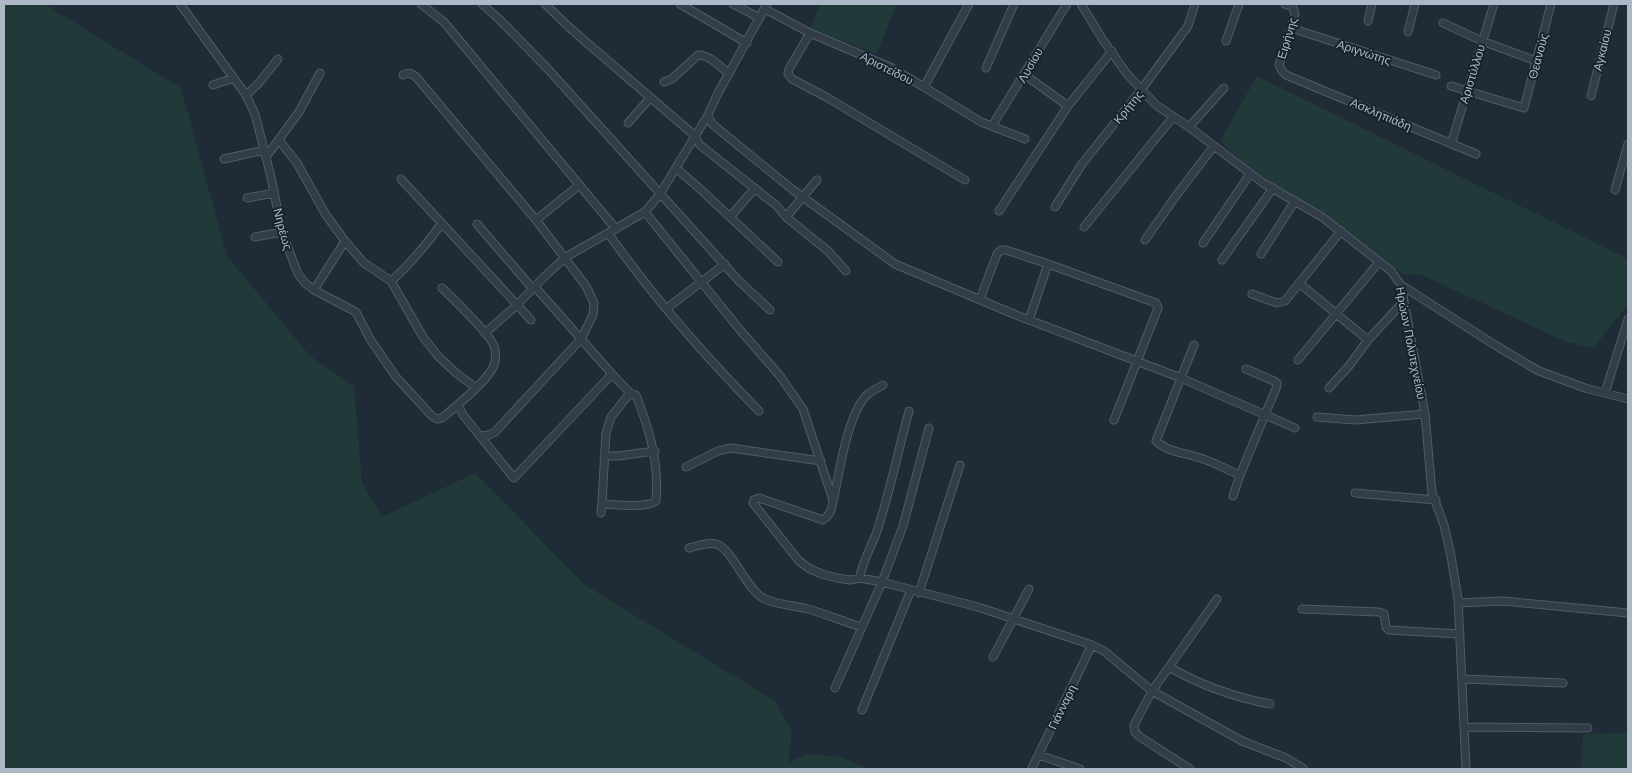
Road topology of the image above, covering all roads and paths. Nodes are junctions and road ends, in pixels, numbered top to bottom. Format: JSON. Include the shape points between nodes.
{"nodes":[{"id":1,"x":180,"y":4,"type":"edge"},
{"id":2,"x":421,"y":4,"type":"edge"},
{"id":3,"x":482,"y":4,"type":"edge"},
{"id":4,"x":545,"y":4,"type":"edge"},
{"id":5,"x":680,"y":4,"type":"edge"},
{"id":6,"x":733,"y":4,"type":"edge"},
{"id":7,"x":969,"y":4,"type":"edge"},
{"id":8,"x":1014,"y":4,"type":"edge"},
{"id":9,"x":1067,"y":4,"type":"edge"},
{"id":10,"x":1081,"y":4,"type":"edge"},
{"id":11,"x":1195,"y":4,"type":"edge"},
{"id":12,"x":1239,"y":4,"type":"edge"},
{"id":13,"x":1285,"y":4,"type":"edge"},
{"id":14,"x":1372,"y":4,"type":"edge"},
{"id":15,"x":1415,"y":4,"type":"edge"},
{"id":16,"x":1494,"y":4,"type":"edge"},
{"id":17,"x":1551,"y":4,"type":"edge"},
{"id":18,"x":1614,"y":4,"type":"edge"},
{"id":19,"x":766,"y":7,"type":"edge"},
{"id":20,"x":760,"y":18,"type":"junction"},
{"id":21,"x":1368,"y":21,"type":"dead end"},
{"id":22,"x":1443,"y":23,"type":"dead end"},
{"id":23,"x":1292,"y":28,"type":"junction"},
{"id":24,"x":1408,"y":32,"type":"dead end"},
{"id":25,"x":810,"y":34,"type":"junction"},
{"id":26,"x":1482,"y":40,"type":"junction"},
{"id":27,"x":1226,"y":41,"type":"dead end"},
{"id":28,"x":747,"y":43,"type":"junction"},
{"id":29,"x":1112,"y":51,"type":"junction"},
{"id":30,"x":278,"y":59,"type":"dead end"},
{"id":31,"x":1536,"y":60,"type":"junction"},
{"id":32,"x":986,"y":68,"type":"dead end"},
{"id":33,"x":320,"y":73,"type":"dead end"},
{"id":34,"x":729,"y":74,"type":"junction"},
{"id":35,"x":402,"y":75,"type":"dead end"},
{"id":36,"x":1025,"y":75,"type":"junction"},
{"id":37,"x":1286,"y":75,"type":"joint"},
{"id":38,"x":1436,"y":75,"type":"dead end"},
{"id":39,"x":234,"y":78,"type":"junction"},
{"id":40,"x":664,"y":82,"type":"dead end"},
{"id":41,"x":213,"y":85,"type":"dead end"},
{"id":42,"x":1451,"y":86,"type":"dead end"},
{"id":43,"x":924,"y":87,"type":"junction"},
{"id":44,"x":1224,"y":88,"type":"dead end"},
{"id":45,"x":1141,"y":90,"type":"junction"},
{"id":46,"x":1467,"y":90,"type":"junction"},
{"id":47,"x":246,"y":95,"type":"junction"},
{"id":48,"x":1591,"y":96,"type":"dead end"},
{"id":49,"x":650,"y":98,"type":"junction"},
{"id":50,"x":1068,"y":106,"type":"junction"},
{"id":51,"x":708,"y":115,"type":"junction"},
{"id":52,"x":1173,"y":117,"type":"junction"},
{"id":53,"x":628,"y":123,"type":"dead end"},
{"id":54,"x":992,"y":126,"type":"junction"},
{"id":55,"x":1189,"y":127,"type":"junction"},
{"id":56,"x":694,"y":136,"type":"junction"},
{"id":57,"x":1025,"y":139,"type":"dead end"},
{"id":58,"x":279,"y":140,"type":"junction"},
{"id":59,"x":1451,"y":144,"type":"junction"},
{"id":60,"x":1628,"y":144,"type":"edge"},
{"id":61,"x":1214,"y":146,"type":"junction"},
{"id":62,"x":265,"y":153,"type":"junction"},
{"id":63,"x":1476,"y":154,"type":"dead end"},
{"id":64,"x":224,"y":159,"type":"dead end"},
{"id":65,"x":676,"y":168,"type":"junction"},
{"id":66,"x":1250,"y":174,"type":"junction"},
{"id":67,"x":401,"y":179,"type":"dead end"},
{"id":68,"x":816,"y":180,"type":"dead end"},
{"id":69,"x":965,"y":180,"type":"dead end"},
{"id":70,"x":578,"y":186,"type":"junction"},
{"id":71,"x":755,"y":188,"type":"junction"},
{"id":72,"x":1273,"y":188,"type":"junction"},
{"id":73,"x":1616,"y":190,"type":"dead end"},
{"id":74,"x":274,"y":193,"type":"junction"},
{"id":75,"x":660,"y":194,"type":"junction"},
{"id":76,"x":802,"y":196,"type":"junction"},
{"id":77,"x":247,"y":198,"type":"dead end"},
{"id":78,"x":1295,"y":200,"type":"junction"},
{"id":79,"x":1055,"y":207,"type":"dead end"},
{"id":80,"x":999,"y":211,"type":"dead end"},
{"id":81,"x":645,"y":212,"type":"junction"},
{"id":82,"x":730,"y":217,"type":"junction"},
{"id":83,"x":786,"y":217,"type":"junction"},
{"id":84,"x":536,"y":220,"type":"junction"},
{"id":85,"x":442,"y":223,"type":"junction"},
{"id":86,"x":477,"y":224,"type":"dead end"},
{"id":87,"x":1084,"y":227,"type":"dead end"},
{"id":88,"x":616,"y":229,"type":"junction"},
{"id":89,"x":1341,"y":231,"type":"junction"},
{"id":90,"x":282,"y":232,"type":"junction"},
{"id":91,"x":608,"y":233,"type":"junction"},
{"id":92,"x":255,"y":237,"type":"dead end"},
{"id":93,"x":1145,"y":240,"type":"dead end"},
{"id":94,"x":345,"y":241,"type":"junction"},
{"id":95,"x":1203,"y":243,"type":"dead end"},
{"id":96,"x":1261,"y":254,"type":"dead end"},
{"id":97,"x":566,"y":257,"type":"junction"},
{"id":98,"x":1222,"y":260,"type":"dead end"},
{"id":99,"x":778,"y":262,"type":"dead end"},
{"id":100,"x":1379,"y":262,"type":"junction"},
{"id":101,"x":725,"y":264,"type":"junction"},
{"id":102,"x":1048,"y":264,"type":"junction"},
{"id":103,"x":846,"y":271,"type":"dead end"},
{"id":104,"x":391,"y":281,"type":"junction"},
{"id":105,"x":702,"y":283,"type":"junction"},
{"id":106,"x":1299,"y":283,"type":"junction"},
{"id":107,"x":1401,"y":285,"type":"junction"},
{"id":108,"x":442,"y":288,"type":"dead end"},
{"id":109,"x":534,"y":288,"type":"junction"},
{"id":110,"x":314,"y":290,"type":"junction"},
{"id":111,"x":1252,"y":294,"type":"dead end"},
{"id":112,"x":980,"y":300,"type":"junction"},
{"id":113,"x":1404,"y":301,"type":"junction"},
{"id":114,"x":517,"y":305,"type":"junction"},
{"id":115,"x":667,"y":308,"type":"junction"},
{"id":116,"x":770,"y":310,"type":"dead end"},
{"id":117,"x":1335,"y":313,"type":"junction"},
{"id":118,"x":1628,"y":319,"type":"edge"},
{"id":119,"x":531,"y":320,"type":"dead end"},
{"id":120,"x":1029,"y":320,"type":"junction"},
{"id":121,"x":485,"y":333,"type":"junction"},
{"id":122,"x":581,"y":339,"type":"junction"},
{"id":123,"x":1368,"y":340,"type":"junction"},
{"id":124,"x":1194,"y":344,"type":"dead end"},
{"id":125,"x":1298,"y":360,"type":"dead end"},
{"id":126,"x":1137,"y":361,"type":"junction"},
{"id":127,"x":1246,"y":369,"type":"dead end"},
{"id":128,"x":612,"y":374,"type":"junction"},
{"id":129,"x":1181,"y":378,"type":"junction"},
{"id":130,"x":884,"y":385,"type":"dead end"},
{"id":131,"x":475,"y":388,"type":"junction"},
{"id":132,"x":1329,"y":388,"type":"dead end"},
{"id":133,"x":630,"y":393,"type":"junction"},
{"id":134,"x":1605,"y":393,"type":"junction"},
{"id":135,"x":1628,"y":399,"type":"edge"},
{"id":136,"x":458,"y":404,"type":"junction"},
{"id":137,"x":758,"y":411,"type":"dead end"},
{"id":138,"x":908,"y":411,"type":"dead end"},
{"id":139,"x":1265,"y":414,"type":"junction"},
{"id":140,"x":1424,"y":414,"type":"junction"},
{"id":141,"x":1317,"y":417,"type":"dead end"},
{"id":142,"x":1114,"y":420,"type":"dead end"},
{"id":143,"x":929,"y":428,"type":"dead end"},
{"id":144,"x":1295,"y":428,"type":"dead end"},
{"id":145,"x":480,"y":436,"type":"junction"},
{"id":146,"x":655,"y":451,"type":"junction"},
{"id":147,"x":604,"y":456,"type":"junction"},
{"id":148,"x":821,"y":462,"type":"junction"},
{"id":149,"x":960,"y":465,"type":"dead end"},
{"id":150,"x":686,"y":467,"type":"dead end"},
{"id":151,"x":1240,"y":475,"type":"junction"},
{"id":152,"x":1356,"y":493,"type":"dead end"},
{"id":153,"x":1233,"y":496,"type":"dead end"},
{"id":154,"x":833,"y":500,"type":"junction"},
{"id":155,"x":1436,"y":500,"type":"junction"},
{"id":156,"x":602,"y":502,"type":"junction"},
{"id":157,"x":601,"y":513,"type":"dead end"},
{"id":158,"x":689,"y":548,"type":"dead end"},
{"id":159,"x":860,"y":578,"type":"junction"},
{"id":160,"x":882,"y":582,"type":"junction"},
{"id":161,"x":911,"y":590,"type":"junction"},
{"id":162,"x":1029,"y":590,"type":"dead end"},
{"id":163,"x":919,"y":592,"type":"junction"},
{"id":164,"x":1217,"y":599,"type":"dead end"},
{"id":165,"x":1458,"y":602,"type":"junction"},
{"id":166,"x":1302,"y":609,"type":"dead end"},
{"id":167,"x":1628,"y":613,"type":"edge"},
{"id":168,"x":1012,"y":618,"type":"junction"},
{"id":169,"x":862,"y":627,"type":"junction"},
{"id":170,"x":1460,"y":634,"type":"junction"},
{"id":171,"x":1092,"y":645,"type":"junction"},
{"id":172,"x":993,"y":657,"type":"dead end"},
{"id":173,"x":1169,"y":667,"type":"junction"},
{"id":174,"x":1462,"y":679,"type":"junction"},
{"id":175,"x":1563,"y":683,"type":"dead end"},
{"id":176,"x":835,"y":688,"type":"dead end"},
{"id":177,"x":1152,"y":691,"type":"junction"},
{"id":178,"x":1270,"y":704,"type":"dead end"},
{"id":179,"x":862,"y":710,"type":"dead end"},
{"id":180,"x":1464,"y":727,"type":"junction"},
{"id":181,"x":1588,"y":728,"type":"dead end"},
{"id":182,"x":1039,"y":755,"type":"junction"},
{"id":183,"x":1032,"y":768,"type":"edge"},
{"id":184,"x":1080,"y":769,"type":"edge"},
{"id":185,"x":1190,"y":769,"type":"edge"},
{"id":186,"x":1304,"y":769,"type":"edge"},
{"id":187,"x":1466,"y":769,"type":"edge"}],
"edges":[{"from":1,"to":39,"type":"street","name":"Νηρέως"},
{"from":2,"to":70,"type":"street","via":[[444,22]]},
{"from":3,"to":75,"type":"street","via":[[547,68]]},
{"from":4,"to":49,"type":"street"},
{"from":5,"to":28,"type":"street"},
{"from":6,"to":20,"type":"street"},
{"from":7,"to":43,"type":"street","name":"Αριστείδου"},
{"from":8,"to":32,"type":"street"},
{"from":9,"to":36,"type":"street","name":"Λυσίου"},
{"from":10,"to":29,"type":"street","name":"Ηρώων Πολυτεχνείου"},
{"from":11,"to":45,"type":"street","name":"Κρήτης","via":[[1188,26]]},
{"from":12,"to":27,"type":"street"},
{"from":13,"to":23,"type":"street","name":"Ειρήνης","via":[[1295,10]]},
{"from":14,"to":21,"type":"street"},
{"from":15,"to":24,"type":"street"},
{"from":16,"to":26,"type":"street","name":"Αριστύλλου"},
{"from":17,"to":31,"type":"street","name":"Θεανούς"},
{"from":18,"to":48,"type":"street","name":"Αγκαίου"},
{"from":19,"to":20,"type":"street"},
{"from":19,"to":25,"type":"street","name":"Αριστείδου"},
{"from":20,"to":28,"type":"street"},
{"from":22,"to":26,"type":"street"},
{"from":23,"to":37,"type":"street","name":"Ειρήνης","via":[[1279,65]]},
{"from":23,"to":38,"type":"street","name":"Αριγνώτης"},
{"from":25,"to":43,"type":"street","name":"Αριστείδου","via":[[890,67]]},
{"from":25,"to":69,"type":"street","via":[[789,69],[792,79]]},
{"from":26,"to":31,"type":"street"},
{"from":26,"to":46,"type":"street","name":"Αριστύλλου"},
{"from":28,"to":34,"type":"street"},
{"from":29,"to":45,"type":"street","name":"Ηρώων Πολυτεχνείου"},
{"from":29,"to":50,"type":"street"},
{"from":30,"to":47,"type":"street"},
{"from":31,"to":46,"type":"street","name":"Θεανούς","via":[[1524,108]]},
{"from":33,"to":58,"type":"street"},
{"from":34,"to":40,"type":"street","via":[[704,55],[698,55],[672,79]]},
{"from":34,"to":51,"type":"street"},
{"from":35,"to":84,"type":"street","via":[[412,74],[417,78]]},
{"from":36,"to":50,"type":"street"},
{"from":36,"to":54,"type":"street","name":"Λυσίου"},
{"from":37,"to":59,"type":"street","name":"Ασκληπιάδη"},
{"from":39,"to":41,"type":"street"},
{"from":39,"to":47,"type":"street","name":"Νηρέως"},
{"from":42,"to":46,"type":"street"},
{"from":43,"to":54,"type":"street"},
{"from":44,"to":55,"type":"street"},
{"from":45,"to":52,"type":"street","name":"Ηρώων Πολυτεχνείου"},
{"from":45,"to":79,"type":"street","name":"Κρήτης","via":[[1082,164]]},
{"from":46,"to":59,"type":"street","name":"Αριστύλλου"},
{"from":47,"to":62,"type":"street","name":"Νηρέως","via":[[255,114]]},
{"from":49,"to":53,"type":"street"},
{"from":49,"to":56,"type":"street"},
{"from":50,"to":80,"type":"street"},
{"from":51,"to":56,"type":"street"},
{"from":51,"to":76,"type":"street","via":[[712,124]]},
{"from":52,"to":55,"type":"street","name":"Ηρώων Πολυτεχνείου"},
{"from":52,"to":87,"type":"street"},
{"from":54,"to":57,"type":"street"},
{"from":55,"to":61,"type":"street","name":"Ηρώων Πολυτεχνείου"},
{"from":56,"to":65,"type":"street"},
{"from":56,"to":71,"type":"street","via":[[700,145]]},
{"from":58,"to":62,"type":"street"},
{"from":58,"to":94,"type":"street"},
{"from":59,"to":63,"type":"street","name":"Ασκληπιάδη"},
{"from":60,"to":73,"type":"street"},
{"from":61,"to":66,"type":"street","name":"Ηρώων Πολυτεχνείου"},
{"from":61,"to":93,"type":"street"},
{"from":62,"to":64,"type":"street"},
{"from":62,"to":74,"type":"street","name":"Νηρέως"},
{"from":65,"to":75,"type":"street"},
{"from":65,"to":82,"type":"street"},
{"from":66,"to":72,"type":"street","name":"Ηρώων Πολυτεχνείου"},
{"from":66,"to":95,"type":"street"},
{"from":67,"to":85,"type":"street"},
{"from":68,"to":76,"type":"street"},
{"from":70,"to":84,"type":"street"},
{"from":70,"to":88,"type":"street"},
{"from":71,"to":82,"type":"street"},
{"from":71,"to":83,"type":"street"},
{"from":72,"to":78,"type":"street","name":"Ηρώων Πολυτεχνείου"},
{"from":72,"to":98,"type":"street"},
{"from":74,"to":77,"type":"street"},
{"from":74,"to":90,"type":"street","name":"Νηρέως"},
{"from":75,"to":81,"type":"street"},
{"from":75,"to":101,"type":"street"},
{"from":76,"to":83,"type":"street"},
{"from":76,"to":112,"type":"street","via":[[895,264]]},
{"from":78,"to":89,"type":"street","name":"Ηρώων Πολυτεχνείου"},
{"from":78,"to":96,"type":"street"},
{"from":81,"to":88,"type":"street"},
{"from":81,"to":105,"type":"street"},
{"from":82,"to":99,"type":"street"},
{"from":83,"to":103,"type":"street","via":[[828,251]]},
{"from":84,"to":97,"type":"street"},
{"from":85,"to":104,"type":"street","via":[[408,267]]},
{"from":85,"to":114,"type":"street"},
{"from":86,"to":109,"type":"street"},
{"from":88,"to":91,"type":"street"},
{"from":89,"to":100,"type":"street","name":"Ηρώων Πολυτεχνείου"},
{"from":89,"to":106,"type":"street"},
{"from":90,"to":92,"type":"street"},
{"from":90,"to":110,"type":"street","name":"Νηρέως","via":[[298,274]]},
{"from":91,"to":97,"type":"street"},
{"from":91,"to":115,"type":"street","via":[[637,274]]},
{"from":94,"to":104,"type":"street","via":[[364,263]]},
{"from":94,"to":110,"type":"street"},
{"from":97,"to":109,"type":"street"},
{"from":97,"to":122,"type":"street","via":[[594,303],[593,315]]},
{"from":100,"to":107,"type":"street","name":"Ηρώων Πολυτεχνείου","via":[[1396,276]]},
{"from":100,"to":117,"type":"street"},
{"from":101,"to":105,"type":"street"},
{"from":101,"to":116,"type":"street"},
{"from":102,"to":112,"type":"street","via":[[1001,250]]},
{"from":102,"to":120,"type":"street"},
{"from":102,"to":126,"type":"street","via":[[1156,303],[1158,308]]},
{"from":104,"to":131,"type":"street","via":[[423,337],[438,356]]},
{"from":105,"to":115,"type":"street"},
{"from":105,"to":148,"type":"street","via":[[804,409]]},
{"from":106,"to":111,"type":"street","via":[[1281,303]]},
{"from":106,"to":117,"type":"street"},
{"from":107,"to":113,"type":"street","name":"Ηρώων Πολυτεχνείου"},
{"from":107,"to":134,"type":"street","via":[[1539,371]]},
{"from":108,"to":121,"type":"street"},
{"from":109,"to":114,"type":"street"},
{"from":109,"to":122,"type":"street"},
{"from":110,"to":136,"type":"street","name":"Νηρέως","via":[[356,312],[396,377],[432,416],[442,418]]},
{"from":112,"to":120,"type":"street"},
{"from":113,"to":123,"type":"street"},
{"from":113,"to":140,"type":"street","name":"Ηρώων Πολυτεχνείου"},
{"from":114,"to":119,"type":"street"},
{"from":114,"to":121,"type":"street"},
{"from":115,"to":137,"type":"street","via":[[709,360]]},
{"from":117,"to":123,"type":"street"},
{"from":117,"to":125,"type":"street"},
{"from":118,"to":134,"type":"street"},
{"from":120,"to":126,"type":"street"},
{"from":121,"to":131,"type":"street","via":[[494,344],[496,356],[494,366]]},
{"from":122,"to":128,"type":"street"},
{"from":122,"to":145,"type":"street","via":[[495,432]]},
{"from":123,"to":132,"type":"street"},
{"from":124,"to":129,"type":"street"},
{"from":126,"to":129,"type":"street"},
{"from":126,"to":142,"type":"street"},
{"from":127,"to":139,"type":"street","via":[[1277,383]]},
{"from":128,"to":133,"type":"street"},
{"from":128,"to":145,"type":"street","via":[[514,478]]},
{"from":129,"to":139,"type":"street"},
{"from":129,"to":151,"type":"street","via":[[1156,440],[1159,444]]},
{"from":130,"to":154,"type":"street","via":[[867,395],[855,416]]},
{"from":131,"to":136,"type":"street"},
{"from":133,"to":146,"type":"street","via":[[636,395]]},
{"from":133,"to":147,"type":"street","via":[[611,417]]},
{"from":134,"to":135,"type":"street"},
{"from":136,"to":145,"type":"street"},
{"from":138,"to":159,"type":"street","via":[[877,530],[860,569]]},
{"from":139,"to":144,"type":"street"},
{"from":139,"to":151,"type":"street"},
{"from":140,"to":141,"type":"street","via":[[1355,420]]},
{"from":140,"to":155,"type":"street","name":"Ηρώων Πολυτεχνείου","via":[[1432,493]]},
{"from":143,"to":160,"type":"street","via":[[903,526]]},
{"from":146,"to":147,"type":"street"},
{"from":146,"to":156,"type":"street","via":[[657,475],[656,501],[653,504]]},
{"from":147,"to":156,"type":"street"},
{"from":148,"to":150,"type":"street","via":[[731,448]]},
{"from":148,"to":154,"type":"street"},
{"from":149,"to":163,"type":"street"},
{"from":151,"to":153,"type":"street"},
{"from":152,"to":155,"type":"street"},
{"from":154,"to":159,"type":"street","via":[[832,509],[823,520],[759,498],[753,503],[799,561],[837,578]]},
{"from":155,"to":165,"type":"street","name":"Ηρώων Πολυτεχνείου","via":[[1452,556]]},
{"from":156,"to":157,"type":"street"},
{"from":158,"to":169,"type":"street","via":[[718,545],[762,597]]},
{"from":159,"to":160,"type":"street"},
{"from":160,"to":161,"type":"street"},
{"from":160,"to":169,"type":"street"},
{"from":161,"to":163,"type":"street"},
{"from":161,"to":179,"type":"street"},
{"from":162,"to":168,"type":"street"},
{"from":163,"to":168,"type":"street"},
{"from":164,"to":173,"type":"street"},
{"from":165,"to":167,"type":"street","via":[[1503,601]]},
{"from":165,"to":170,"type":"street","name":"Ηρώων Πολυτεχνείου"},
{"from":166,"to":170,"type":"street","via":[[1380,612],[1384,614],[1388,630]]},
{"from":168,"to":171,"type":"street"},
{"from":168,"to":172,"type":"street"},
{"from":169,"to":176,"type":"street"},
{"from":170,"to":174,"type":"street","name":"Ηρώων Πολυτεχνείου"},
{"from":171,"to":177,"type":"street","via":[[1104,651]]},
{"from":171,"to":182,"type":"street","name":"Γιάνναρη"},
{"from":173,"to":177,"type":"street"},
{"from":173,"to":178,"type":"street","via":[[1192,680],[1240,698]]},
{"from":174,"to":175,"type":"street"},
{"from":174,"to":180,"type":"street","name":"Ηρώων Πολυτεχνείου"},
{"from":177,"to":185,"type":"street","via":[[1134,725],[1135,732]]},
{"from":177,"to":186,"type":"street","via":[[1242,741],[1286,758]]},
{"from":180,"to":181,"type":"street"},
{"from":180,"to":187,"type":"street","name":"Ηρώων Πολυτεχνείου"},
{"from":182,"to":183,"type":"street","name":"Γιάνναρη"},
{"from":182,"to":184,"type":"street"}]}
